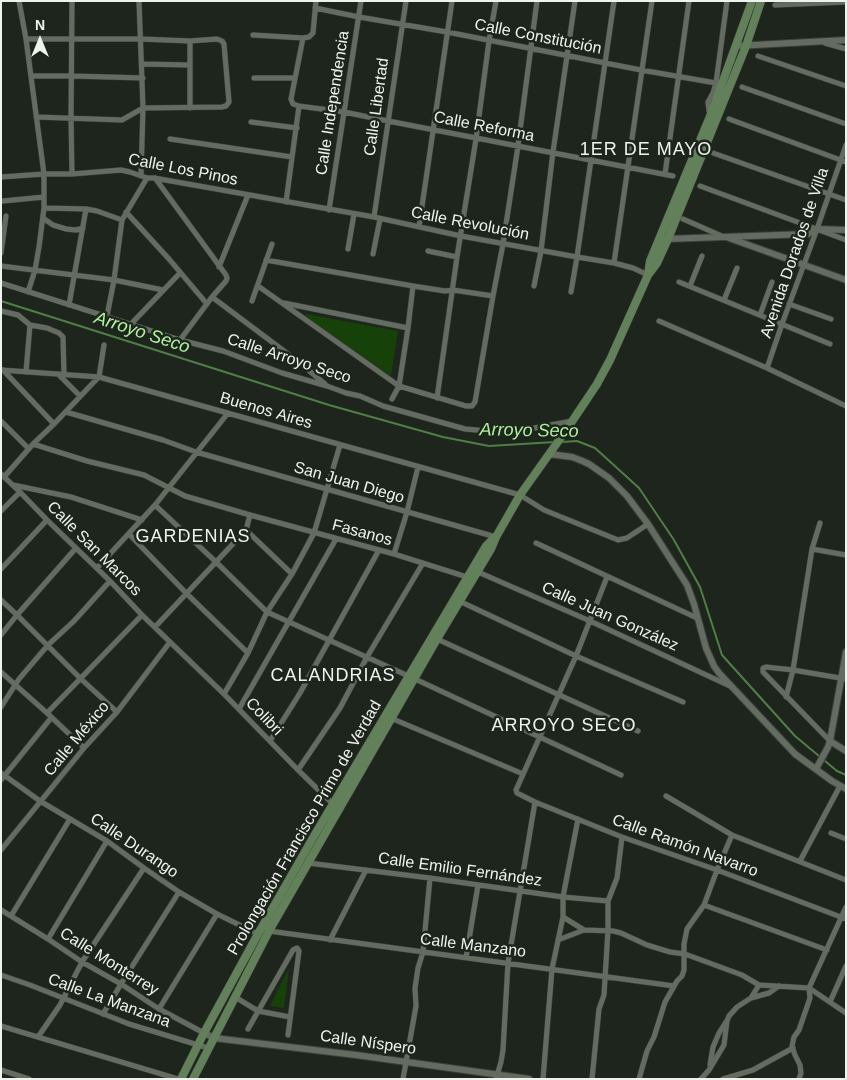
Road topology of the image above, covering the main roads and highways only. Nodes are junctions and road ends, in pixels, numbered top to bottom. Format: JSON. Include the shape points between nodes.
{"nodes":[{"id":1,"x":752,"y":1,"type":"edge"},
{"id":2,"x":761,"y":1,"type":"edge"},
{"id":3,"x":714,"y":116,"type":"junction"},
{"id":4,"x":648,"y":275,"type":"junction"},
{"id":5,"x":496,"y":537,"type":"junction"},
{"id":6,"x":457,"y":600,"type":"junction"},
{"id":7,"x":412,"y":677,"type":"junction"},
{"id":8,"x":336,"y":807,"type":"junction"},
{"id":9,"x":180,"y":1079,"type":"edge"},
{"id":10,"x":193,"y":1079,"type":"edge"}],
"edges":[{"from":1,"to":3,"type":"main road"},
{"from":2,"to":3,"type":"main road","via":[[746,46]]},
{"from":3,"to":4,"type":"main road","via":[[650,261]]},
{"from":3,"to":4,"type":"main road","via":[[668,239]]},
{"from":4,"to":5,"type":"main road","name":"Prolongación Francisco Primo de Verdad","via":[[610,360],[520,495]]},
{"from":5,"to":6,"type":"main road","name":"Prolongación Francisco Primo de Verdad","via":[[478,572]]},
{"from":5,"to":6,"type":"main road","name":"Prolongación Francisco Primo de Verdad","via":[[486,546]]},
{"from":6,"to":7,"type":"main road","name":"Prolongación Francisco Primo de Verdad"},
{"from":6,"to":7,"type":"main road","name":"Prolongación Francisco Primo de Verdad","via":[[438,639]]},
{"from":7,"to":8,"type":"main road","name":"Prolongación Francisco Primo de Verdad"},
{"from":7,"to":8,"type":"main road","name":"Prolongación Francisco Primo de Verdad","via":[[392,719]]},
{"from":8,"to":9,"type":"main road","name":"Prolongación Francisco Primo de Verdad","via":[[258,934]]},
{"from":8,"to":10,"type":"main road","name":"Prolongación Francisco Primo de Verdad"}]}
